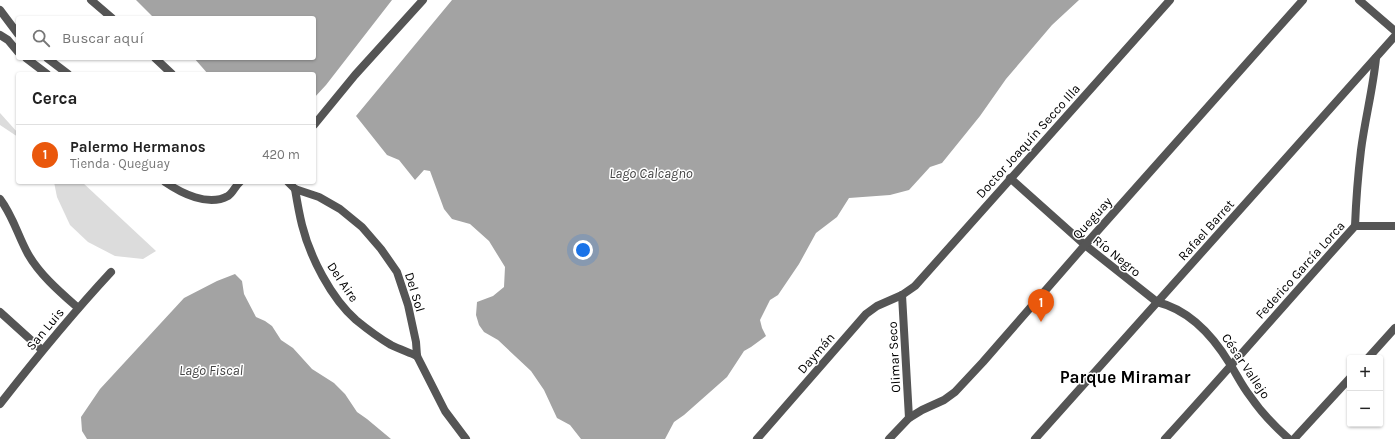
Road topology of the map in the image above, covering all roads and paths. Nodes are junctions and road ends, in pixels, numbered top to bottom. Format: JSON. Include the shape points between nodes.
{"nodes":[{"id":1,"x":91,"y":0,"type":"edge"},
{"id":2,"x":423,"y":0,"type":"edge"},
{"id":3,"x":1170,"y":0,"type":"edge"},
{"id":4,"x":1303,"y":0,"type":"edge"},
{"id":5,"x":1359,"y":0,"type":"edge"},
{"id":6,"x":0,"y":10,"type":"edge"},
{"id":7,"x":110,"y":16,"type":"edge"},
{"id":8,"x":16,"y":31,"type":"edge"},
{"id":9,"x":1395,"y":31,"type":"edge"},
{"id":10,"x":0,"y":34,"type":"edge"},
{"id":11,"x":1395,"y":36,"type":"edge"},
{"id":12,"x":16,"y":50,"type":"edge"},
{"id":13,"x":1376,"y":58,"type":"junction"},
{"id":14,"x":29,"y":60,"type":"edge"},
{"id":15,"x":50,"y":60,"type":"edge"},
{"id":16,"x":157,"y":60,"type":"edge"},
{"id":17,"x":44,"y":72,"type":"edge"},
{"id":18,"x":65,"y":72,"type":"edge"},
{"id":19,"x":170,"y":72,"type":"edge"},
{"id":20,"x":1362,"y":74,"type":"junction"},
{"id":21,"x":1374,"y":81,"type":"junction"},
{"id":22,"x":316,"y":123,"type":"edge"},
{"id":23,"x":1010,"y":178,"type":"junction"},
{"id":24,"x":168,"y":184,"type":"edge"},
{"id":25,"x":238,"y":184,"type":"edge"},
{"id":26,"x":290,"y":184,"type":"edge"},
{"id":27,"x":295,"y":188,"type":"junction"},
{"id":28,"x":0,"y":199,"type":"edge"},
{"id":29,"x":1355,"y":226,"type":"junction"},
{"id":30,"x":1395,"y":226,"type":"edge"},
{"id":31,"x":1085,"y":245,"type":"junction"},
{"id":32,"x":111,"y":272,"type":"dead end"},
{"id":33,"x":902,"y":295,"type":"junction"},
{"id":34,"x":1157,"y":302,"type":"junction"},
{"id":35,"x":78,"y":308,"type":"junction"},
{"id":36,"x":0,"y":312,"type":"edge"},
{"id":37,"x":1395,"y":328,"type":"edge"},
{"id":38,"x":42,"y":350,"type":"junction"},
{"id":39,"x":1371,"y":355,"type":"edge"},
{"id":40,"x":417,"y":356,"type":"junction"},
{"id":41,"x":1232,"y":366,"type":"junction"},
{"id":42,"x":1347,"y":381,"type":"edge"},
{"id":43,"x":0,"y":404,"type":"edge"},
{"id":44,"x":909,"y":418,"type":"junction"},
{"id":45,"x":466,"y":439,"type":"edge"},
{"id":46,"x":757,"y":439,"type":"edge"},
{"id":47,"x":889,"y":439,"type":"edge"},
{"id":48,"x":1035,"y":439,"type":"edge"},
{"id":49,"x":1165,"y":439,"type":"edge"},
{"id":50,"x":1289,"y":439,"type":"edge"},
{"id":51,"x":1294,"y":439,"type":"edge"}],
"edges":[{"from":1,"to":7,"type":"street"},
{"from":2,"to":22,"type":"street"},
{"from":3,"to":23,"type":"street","name":"Doctor Joaquín Secco Illa"},
{"from":4,"to":31,"type":"street","name":"Queguay"},
{"from":5,"to":9,"type":"street"},
{"from":6,"to":8,"type":"street"},
{"from":10,"to":12,"type":"street"},
{"from":11,"to":13,"type":"street","name":"Rafael Barret"},
{"from":13,"to":20,"type":"street","name":"Rafael Barret"},
{"from":13,"to":21,"type":"street","name":"Federico García Lorca"},
{"from":14,"to":17,"type":"street"},
{"from":15,"to":18,"type":"street"},
{"from":16,"to":19,"type":"street"},
{"from":20,"to":21,"type":"street","via":[[1368,74]]},
{"from":20,"to":34,"type":"street","name":"Rafael Barret"},
{"from":21,"to":29,"type":"street","name":"Federico García Lorca","via":[[1361,148]]},
{"from":23,"to":31,"type":"street","name":"Río Negro"},
{"from":23,"to":33,"type":"street","name":"Doctor Joaquín Secco Illa","via":[[915,286]]},
{"from":24,"to":25,"type":"street","via":[[194,197],[206,199],[227,196]]},
{"from":26,"to":27,"type":"street"},
{"from":27,"to":40,"type":"street","name":"Del Aire","via":[[308,246],[338,300],[355,320],[373,333]]},
{"from":27,"to":40,"type":"street","name":"Del Sol","via":[[320,197],[340,209],[362,227],[381,249],[397,272],[406,299]]},
{"from":28,"to":35,"type":"street","via":[[14,222],[28,254],[43,274]]},
{"from":29,"to":30,"type":"street"},
{"from":29,"to":41,"type":"street","name":"Federico García Lorca"},
{"from":31,"to":34,"type":"street","name":"Río Negro"},
{"from":31,"to":44,"type":"street","name":"Queguay","via":[[955,392]]},
{"from":32,"to":35,"type":"street","name":"San Luis"},
{"from":33,"to":44,"type":"street","name":"Olimar Seco"},
{"from":33,"to":46,"type":"street","name":"Daymán","via":[[866,314]]},
{"from":34,"to":41,"type":"street","name":"César Vallejo","via":[[1169,305],[1199,324]]},
{"from":34,"to":48,"type":"street","name":"Rafael Barret"},
{"from":35,"to":38,"type":"street","name":"San Luis"},
{"from":36,"to":38,"type":"street"},
{"from":37,"to":39,"type":"street"},
{"from":38,"to":43,"type":"street","name":"San Luis"},
{"from":40,"to":45,"type":"street","name":"Del Sol","via":[[445,411]]},
{"from":41,"to":49,"type":"street","name":"Federico García Lorca"},
{"from":41,"to":50,"type":"street","name":"César Vallejo","via":[[1258,407]]},
{"from":42,"to":51,"type":"street"},
{"from":44,"to":47,"type":"street","name":"Queguay"}]}
